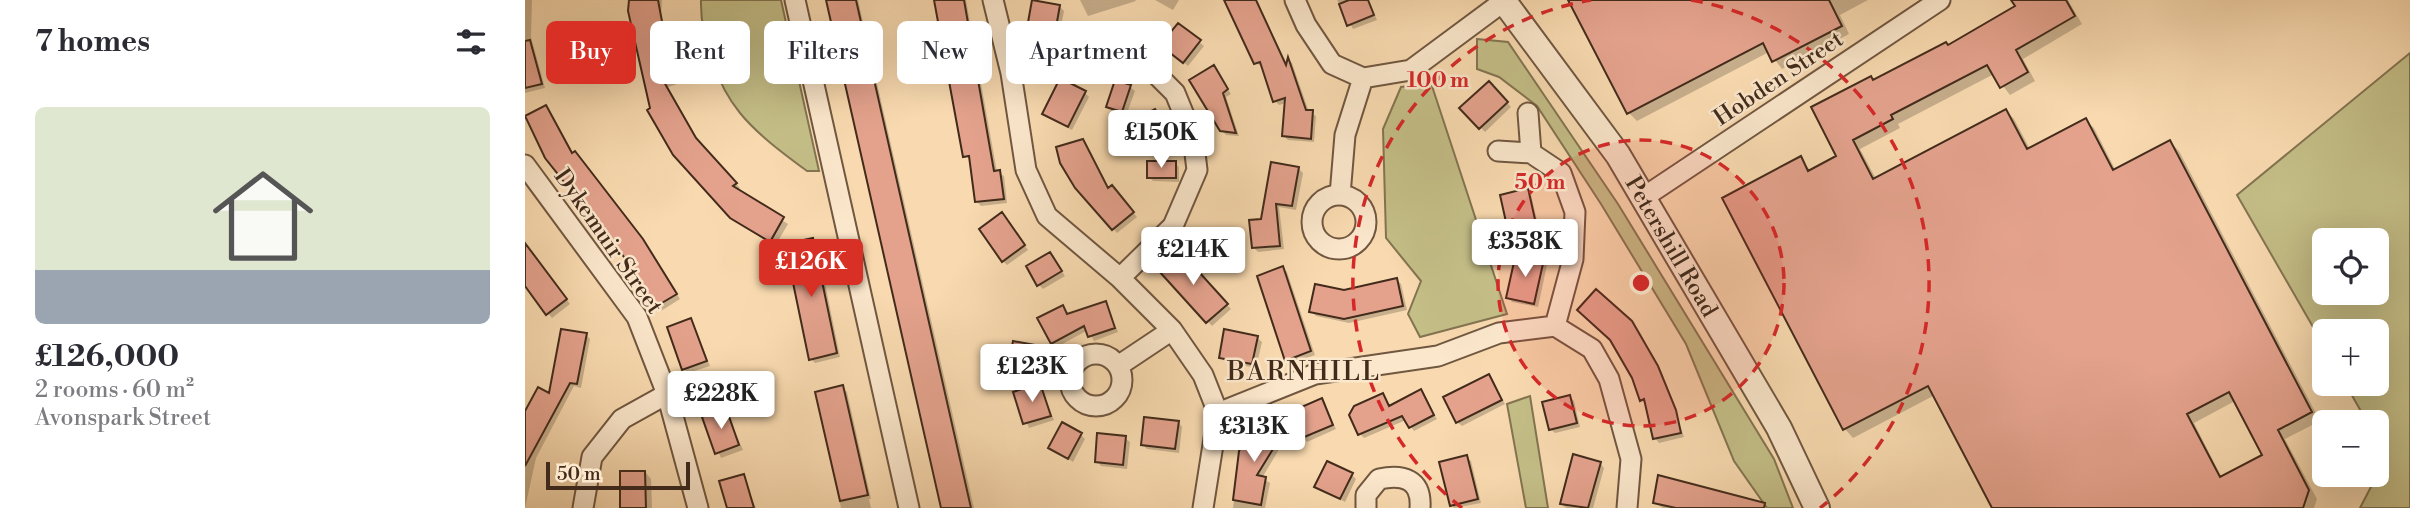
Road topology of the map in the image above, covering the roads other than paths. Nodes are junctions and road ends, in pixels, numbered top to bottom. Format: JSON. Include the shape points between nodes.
{"nodes":[{"id":1,"x":795,"y":0,"type":"edge"},
{"id":2,"x":993,"y":0,"type":"edge"},
{"id":3,"x":1295,"y":0,"type":"edge"},
{"id":4,"x":1504,"y":0,"type":"edge"},
{"id":5,"x":1927,"y":4,"type":"edge"},
{"id":6,"x":1006,"y":53,"type":"edge"},
{"id":7,"x":1363,"y":78,"type":"junction"},
{"id":8,"x":1013,"y":84,"type":"edge"},
{"id":9,"x":1166,"y":84,"type":"edge"},
{"id":10,"x":1528,"y":113,"type":"dead end"},
{"id":11,"x":1498,"y":152,"type":"dead end"},
{"id":12,"x":1531,"y":153,"type":"junction"},
{"id":13,"x":525,"y":165,"type":"edge"},
{"id":14,"x":1340,"y":195,"type":"dead end"},
{"id":15,"x":1644,"y":197,"type":"junction"},
{"id":16,"x":1120,"y":278,"type":"junction"},
{"id":17,"x":1555,"y":326,"type":"junction"},
{"id":18,"x":1172,"y":330,"type":"junction"},
{"id":19,"x":1118,"y":366,"type":"dead end"},
{"id":20,"x":667,"y":394,"type":"junction"},
{"id":21,"x":1218,"y":413,"type":"junction"},
{"id":22,"x":583,"y":508,"type":"edge"},
{"id":23,"x":698,"y":508,"type":"edge"},
{"id":24,"x":909,"y":508,"type":"edge"},
{"id":25,"x":1203,"y":508,"type":"edge"},
{"id":26,"x":1366,"y":508,"type":"edge"},
{"id":27,"x":1420,"y":508,"type":"edge"},
{"id":28,"x":1627,"y":508,"type":"edge"},
{"id":29,"x":1817,"y":508,"type":"edge"}],
"edges":[{"from":1,"to":24,"type":"street"},
{"from":2,"to":6,"type":"street"},
{"from":3,"to":7,"type":"street","via":[[1332,64]]},
{"from":4,"to":7,"type":"street","via":[[1411,70]]},
{"from":4,"to":15,"type":"street","name":"Petershill Road"},
{"from":5,"to":15,"type":"street","name":"Hobden Street"},
{"from":7,"to":14,"type":"street","via":[[1345,135]]},
{"from":8,"to":16,"type":"street","via":[[1026,170],[1048,216]]},
{"from":9,"to":16,"type":"street","via":[[1175,93],[1193,137],[1198,170],[1173,226]]},
{"from":10,"to":12,"type":"street"},
{"from":11,"to":12,"type":"street"},
{"from":12,"to":17,"type":"street","via":[[1561,173],[1575,212],[1573,259]]},
{"from":13,"to":20,"type":"street","name":"Dykemuir Street","via":[[637,317]]},
{"from":15,"to":29,"type":"street","name":"Petershill Road","via":[[1779,428]]},
{"from":16,"to":18,"type":"street"},
{"from":17,"to":21,"type":"street","via":[[1499,333],[1438,356],[1315,374]]},
{"from":17,"to":28,"type":"street","via":[[1593,349],[1609,379],[1631,458]]},
{"from":18,"to":19,"type":"street"},
{"from":18,"to":21,"type":"street","via":[[1203,375]]},
{"from":20,"to":22,"type":"street","via":[[622,419],[592,457]]},
{"from":20,"to":23,"type":"street","name":"Dykemuir Street"},
{"from":21,"to":25,"type":"street"},
{"from":26,"to":27,"type":"street","via":[[1366,495],[1379,479],[1397,475],[1420,494]]}]}
